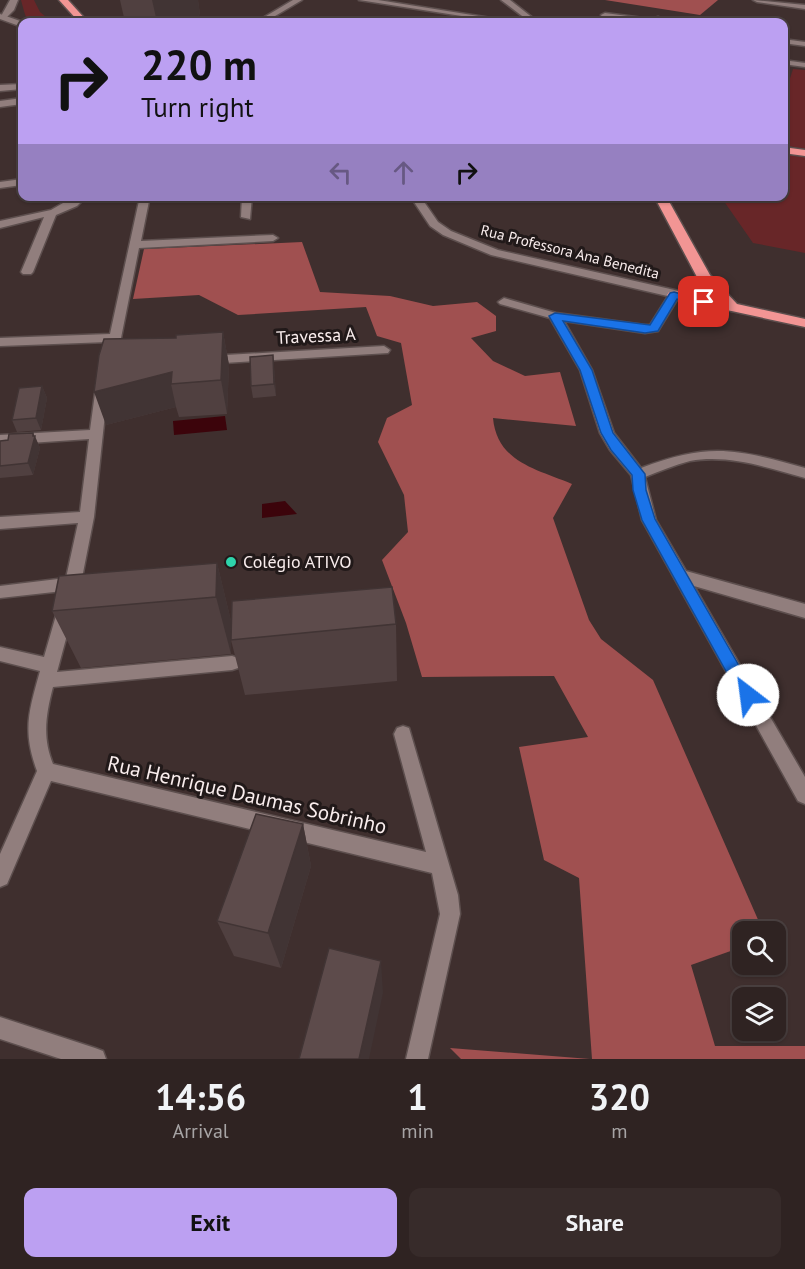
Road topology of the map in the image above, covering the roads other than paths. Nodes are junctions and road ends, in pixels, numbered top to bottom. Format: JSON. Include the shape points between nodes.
{"nodes":[{"id":1,"x":14,"y":0,"type":"edge"},
{"id":2,"x":63,"y":0,"type":"edge"},
{"id":3,"x":298,"y":0,"type":"edge"},
{"id":4,"x":363,"y":0,"type":"edge"},
{"id":5,"x":505,"y":0,"type":"edge"},
{"id":6,"x":757,"y":0,"type":"edge"},
{"id":7,"x":805,"y":7,"type":"edge"},
{"id":8,"x":524,"y":14,"type":"junction"},
{"id":9,"x":605,"y":15,"type":"dead end"},
{"id":10,"x":2,"y":16,"type":"edge"},
{"id":11,"x":80,"y":18,"type":"edge"},
{"id":12,"x":267,"y":18,"type":"edge"},
{"id":13,"x":480,"y":18,"type":"edge"},
{"id":14,"x":516,"y":18,"type":"edge"},
{"id":15,"x":529,"y":18,"type":"edge"},
{"id":16,"x":624,"y":18,"type":"edge"},
{"id":17,"x":18,"y":23,"type":"edge"},
{"id":18,"x":788,"y":42,"type":"edge"},
{"id":19,"x":805,"y":44,"type":"edge"},
{"id":20,"x":788,"y":63,"type":"edge"},
{"id":21,"x":805,"y":66,"type":"edge"},
{"id":22,"x":0,"y":88,"type":"edge"},
{"id":23,"x":18,"y":88,"type":"edge"},
{"id":24,"x":18,"y":100,"type":"edge"},
{"id":25,"x":0,"y":104,"type":"edge"},
{"id":26,"x":788,"y":151,"type":"edge"},
{"id":27,"x":805,"y":153,"type":"edge"},
{"id":28,"x":18,"y":183,"type":"edge"},
{"id":29,"x":0,"y":185,"type":"edge"},
{"id":30,"x":76,"y":201,"type":"edge"},
{"id":31,"x":144,"y":201,"type":"edge"},
{"id":32,"x":247,"y":201,"type":"edge"},
{"id":33,"x":418,"y":201,"type":"edge"},
{"id":34,"x":663,"y":201,"type":"edge"},
{"id":35,"x":51,"y":213,"type":"junction"},
{"id":36,"x":246,"y":217,"type":"dead end"},
{"id":37,"x":0,"y":225,"type":"edge"},
{"id":38,"x":273,"y":238,"type":"dead end"},
{"id":39,"x":135,"y":244,"type":"junction"},
{"id":40,"x":27,"y":272,"type":"dead end"},
{"id":41,"x":712,"y":287,"type":"junction"},
{"id":42,"x":674,"y":295,"type":"junction"},
{"id":43,"x":504,"y":302,"type":"dead end"},
{"id":44,"x":732,"y":307,"type":"junction"},
{"id":45,"x":555,"y":316,"type":"junction"},
{"id":46,"x":805,"y":323,"type":"edge"},
{"id":47,"x":115,"y":338,"type":"junction"},
{"id":48,"x":0,"y":342,"type":"edge"},
{"id":49,"x":384,"y":350,"type":"dead end"},
{"id":50,"x":198,"y":361,"type":"edge"},
{"id":51,"x":95,"y":434,"type":"junction"},
{"id":52,"x":0,"y":440,"type":"edge"},
{"id":53,"x":805,"y":473,"type":"edge"},
{"id":54,"x":638,"y":474,"type":"junction"},
{"id":55,"x":87,"y":517,"type":"junction"},
{"id":56,"x":0,"y":523,"type":"edge"},
{"id":57,"x":679,"y":575,"type":"junction"},
{"id":58,"x":73,"y":583,"type":"junction"},
{"id":59,"x":0,"y":592,"type":"edge"},
{"id":60,"x":805,"y":610,"type":"edge"},
{"id":61,"x":0,"y":654,"type":"edge"},
{"id":62,"x":232,"y":663,"type":"edge"},
{"id":63,"x":48,"y":673,"type":"junction"},
{"id":64,"x":403,"y":734,"type":"dead end"},
{"id":65,"x":46,"y":771,"type":"junction"},
{"id":66,"x":805,"y":795,"type":"edge"},
{"id":67,"x":6,"y":848,"type":"edge"},
{"id":68,"x":437,"y":864,"type":"junction"},
{"id":69,"x":0,"y":877,"type":"edge"},
{"id":70,"x":0,"y":1028,"type":"edge"},
{"id":71,"x":95,"y":1059,"type":"edge"},
{"id":72,"x":417,"y":1059,"type":"edge"}],
"edges":[{"from":1,"to":10,"type":"street"},
{"from":2,"to":11,"type":"highway"},
{"from":3,"to":12,"type":"street"},
{"from":4,"to":13,"type":"street"},
{"from":5,"to":8,"type":"street"},
{"from":6,"to":7,"type":"street"},
{"from":8,"to":14,"type":"street"},
{"from":8,"to":15,"type":"street"},
{"from":9,"to":16,"type":"street"},
{"from":10,"to":17,"type":"street"},
{"from":18,"to":19,"type":"street"},
{"from":20,"to":21,"type":"street"},
{"from":22,"to":23,"type":"street"},
{"from":24,"to":25,"type":"street"},
{"from":26,"to":27,"type":"highway"},
{"from":28,"to":29,"type":"street"},
{"from":30,"to":35,"type":"street"},
{"from":31,"to":39,"type":"street"},
{"from":32,"to":36,"type":"street"},
{"from":33,"to":42,"type":"street","name":"Rua Professora Ana Benedita","via":[[434,224],[495,253]]},
{"from":34,"to":41,"type":"highway"},
{"from":35,"to":37,"type":"street"},
{"from":35,"to":40,"type":"street"},
{"from":38,"to":39,"type":"street"},
{"from":39,"to":47,"type":"street"},
{"from":41,"to":42,"type":"highway","via":[[699,295]]},
{"from":41,"to":44,"type":"highway"},
{"from":42,"to":44,"type":"street","name":"Rua Professora Ana Benedita"},
{"from":42,"to":45,"type":"street","via":[[654,328]]},
{"from":43,"to":45,"type":"street"},
{"from":44,"to":46,"type":"highway","name":"Rua Professora Ana Benedita"},
{"from":45,"to":54,"type":"street","via":[[586,370],[607,433]]},
{"from":47,"to":48,"type":"street"},
{"from":47,"to":51,"type":"street"},
{"from":49,"to":50,"type":"street","name":"Travessa A"},
{"from":51,"to":52,"type":"street"},
{"from":51,"to":55,"type":"street"},
{"from":53,"to":54,"type":"street","via":[[762,461],[715,455],[682,459]]},
{"from":54,"to":57,"type":"street","via":[[649,520]]},
{"from":55,"to":56,"type":"street"},
{"from":55,"to":58,"type":"street"},
{"from":57,"to":60,"type":"street"},
{"from":57,"to":66,"type":"street"},
{"from":58,"to":59,"type":"street"},
{"from":58,"to":63,"type":"street"},
{"from":61,"to":63,"type":"street"},
{"from":62,"to":63,"type":"street"},
{"from":63,"to":65,"type":"street","via":[[36,732]]},
{"from":64,"to":68,"type":"street"},
{"from":65,"to":67,"type":"street"},
{"from":65,"to":68,"type":"street","name":"Rua Henrique Daumas Sobrinho"},
{"from":67,"to":69,"type":"street"},
{"from":68,"to":72,"type":"street","via":[[450,914]]},
{"from":70,"to":71,"type":"street"}]}
